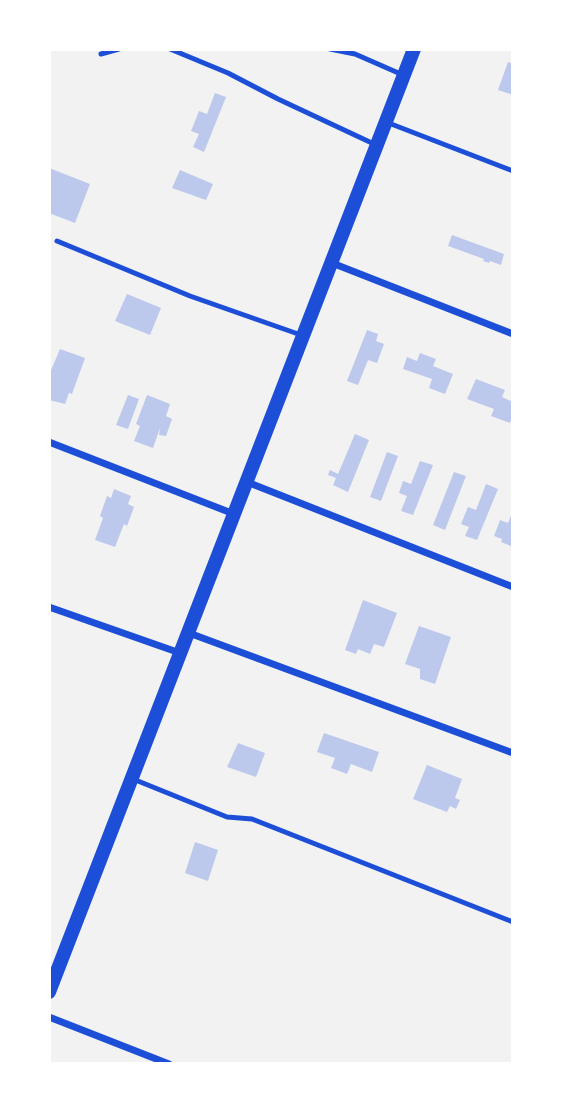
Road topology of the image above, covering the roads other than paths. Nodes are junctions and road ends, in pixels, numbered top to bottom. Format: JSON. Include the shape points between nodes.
{"nodes":[{"id":1,"x":118,"y":49,"type":"edge"},
{"id":2,"x":170,"y":49,"type":"edge"},
{"id":3,"x":330,"y":49,"type":"edge"},
{"id":4,"x":414,"y":49,"type":"edge"},
{"id":5,"x":101,"y":54,"type":"dead end"},
{"id":6,"x":404,"y":75,"type":"junction"},
{"id":7,"x":386,"y":122,"type":"junction"},
{"id":8,"x":377,"y":145,"type":"junction"},
{"id":9,"x":513,"y":172,"type":"edge"},
{"id":10,"x":57,"y":242,"type":"dead end"},
{"id":11,"x":332,"y":263,"type":"junction"},
{"id":12,"x":513,"y":334,"type":"edge"},
{"id":13,"x":303,"y":336,"type":"junction"},
{"id":14,"x":49,"y":442,"type":"edge"},
{"id":15,"x":247,"y":482,"type":"junction"},
{"id":16,"x":235,"y":514,"type":"junction"},
{"id":17,"x":513,"y":587,"type":"edge"},
{"id":18,"x":49,"y":607,"type":"edge"},
{"id":19,"x":189,"y":633,"type":"junction"},
{"id":20,"x":181,"y":654,"type":"junction"},
{"id":21,"x":513,"y":753,"type":"edge"},
{"id":22,"x":133,"y":779,"type":"junction"},
{"id":23,"x":513,"y":922,"type":"edge"},
{"id":24,"x":49,"y":992,"type":"edge"},
{"id":25,"x":49,"y":1017,"type":"edge"},
{"id":26,"x":169,"y":1064,"type":"edge"}],
"edges":[{"from":1,"to":5,"type":"lane"},
{"from":2,"to":8,"type":"lane"},
{"from":3,"to":6,"type":"lane","via":[[355,54]]},
{"from":4,"to":6,"type":"main road"},
{"from":6,"to":7,"type":"main road"},
{"from":7,"to":8,"type":"main road"},
{"from":7,"to":9,"type":"lane"},
{"from":8,"to":11,"type":"main road"},
{"from":10,"to":13,"type":"lane"},
{"from":11,"to":12,"type":"street"},
{"from":11,"to":13,"type":"main road"},
{"from":13,"to":15,"type":"main road"},
{"from":14,"to":16,"type":"street"},
{"from":15,"to":16,"type":"main road"},
{"from":15,"to":17,"type":"street"},
{"from":16,"to":19,"type":"main road"},
{"from":18,"to":20,"type":"street"},
{"from":19,"to":20,"type":"main road"},
{"from":19,"to":21,"type":"street"},
{"from":20,"to":22,"type":"main road"},
{"from":22,"to":23,"type":"lane","via":[[227,817],[252,819]]},
{"from":22,"to":24,"type":"main road"},
{"from":25,"to":26,"type":"street"}]}
